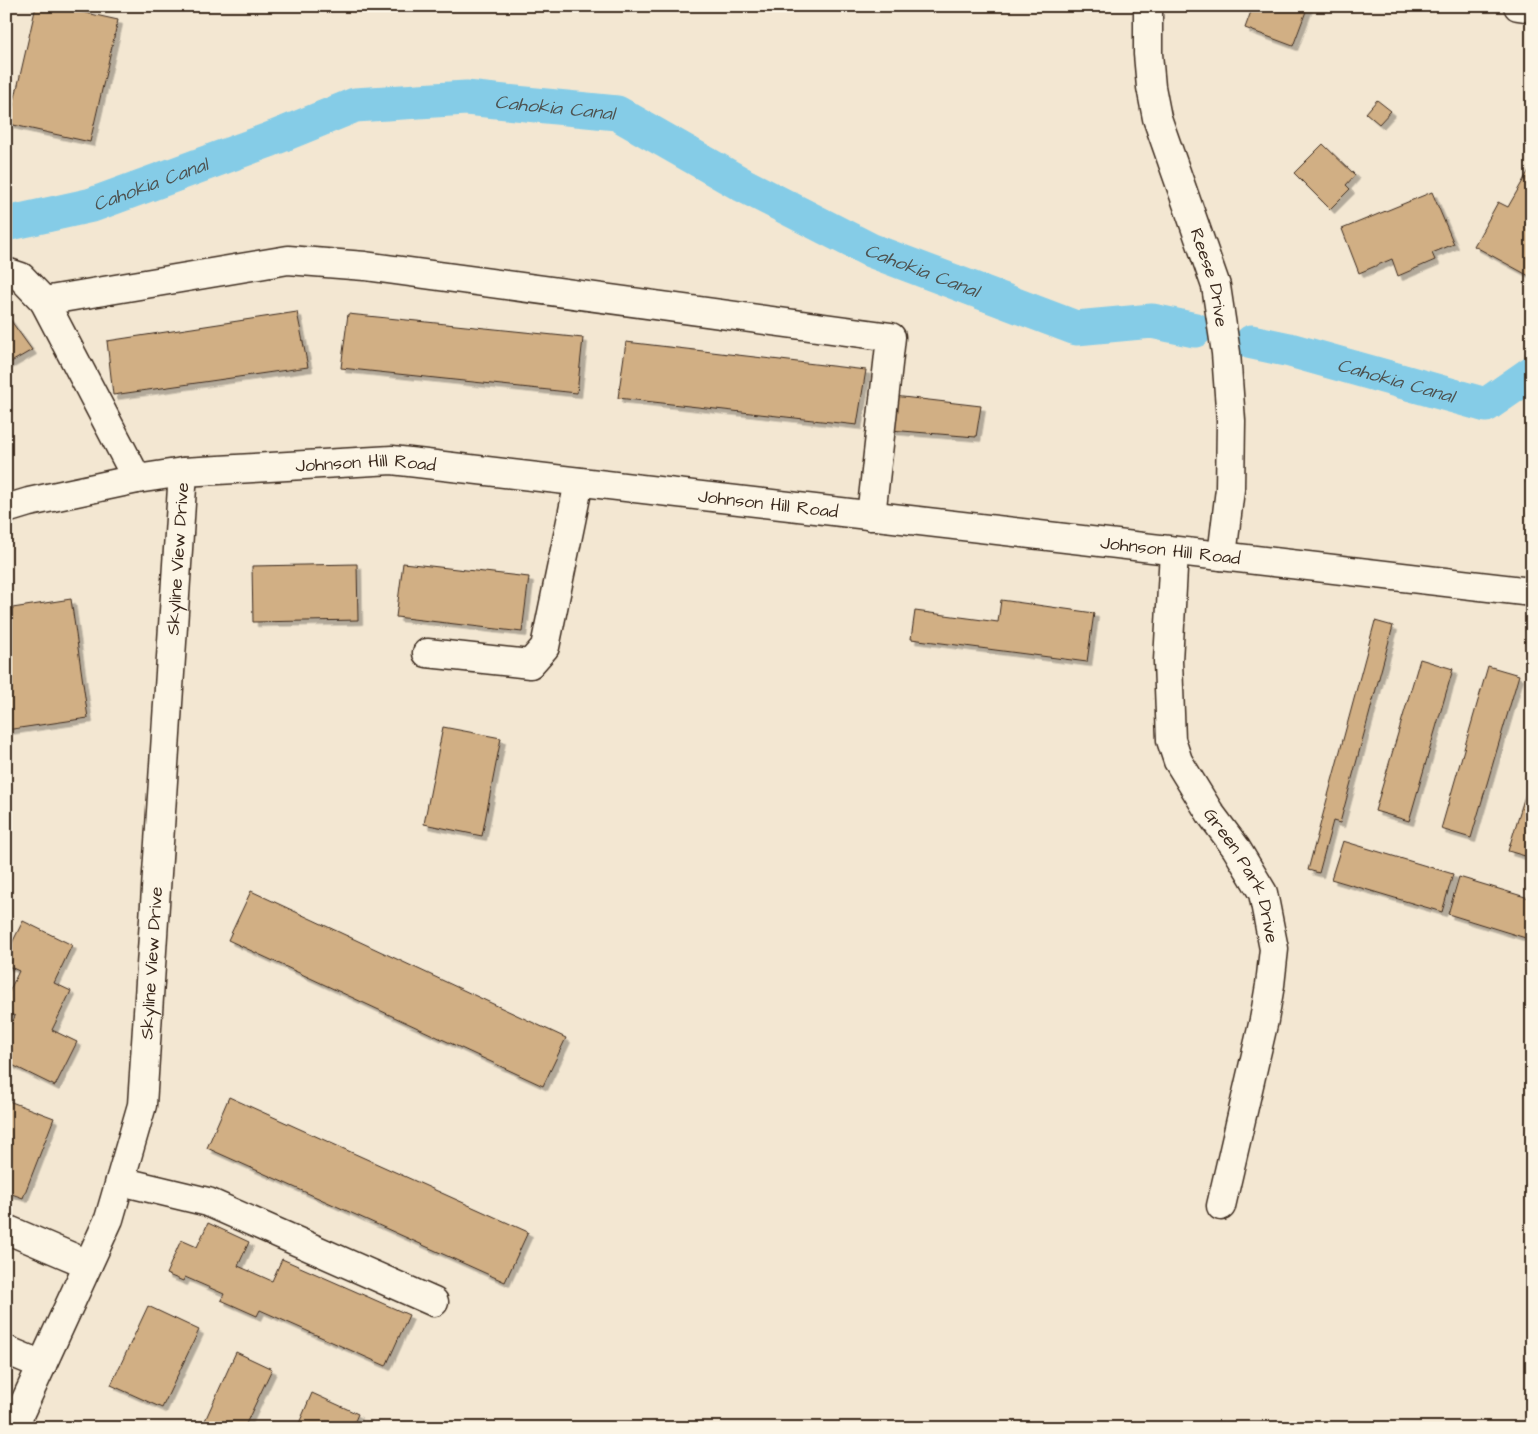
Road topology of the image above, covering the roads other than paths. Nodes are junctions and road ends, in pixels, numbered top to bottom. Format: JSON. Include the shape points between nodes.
{"nodes":[{"id":1,"x":1148,"y":6,"type":"edge"},
{"id":2,"x":1518,"y":6,"type":"edge"},
{"id":3,"x":1532,"y":8,"type":"edge"},
{"id":4,"x":6,"y":272,"type":"edge"},
{"id":5,"x":44,"y":301,"type":"junction"},
{"id":6,"x":183,"y":472,"type":"junction"},
{"id":7,"x":137,"y":479,"type":"junction"},
{"id":8,"x":578,"y":482,"type":"junction"},
{"id":9,"x":6,"y":509,"type":"edge"},
{"id":10,"x":871,"y":516,"type":"junction"},
{"id":11,"x":1174,"y":551,"type":"junction"},
{"id":12,"x":1222,"y":556,"type":"junction"},
{"id":13,"x":1532,"y":592,"type":"edge"},
{"id":14,"x":427,"y":653,"type":"dead end"},
{"id":15,"x":120,"y":1182,"type":"junction"},
{"id":16,"x":1221,"y":1206,"type":"dead end"},
{"id":17,"x":6,"y":1229,"type":"edge"},
{"id":18,"x":88,"y":1264,"type":"junction"},
{"id":19,"x":434,"y":1302,"type":"dead end"},
{"id":20,"x":6,"y":1350,"type":"edge"},
{"id":21,"x":42,"y":1365,"type":"junction"},
{"id":22,"x":13,"y":1428,"type":"edge"}],
"edges":[{"from":1,"to":12,"type":"street","name":"Reese Drive","via":[[1148,54],[1157,118],[1216,286],[1226,353],[1231,421],[1230,489]]},
{"from":2,"to":3,"type":"street"},
{"from":4,"to":5,"type":"street","via":[[21,277]]},
{"from":5,"to":7,"type":"street"},
{"from":5,"to":10,"type":"street","via":[[288,260],[375,268],[891,337]]},
{"from":6,"to":7,"type":"street","name":"Johnson Hill Road"},
{"from":6,"to":8,"type":"street","name":"Johnson Hill Road","via":[[392,460]]},
{"from":6,"to":15,"type":"street","name":"Skyline View Drive","via":[[142,1105]]},
{"from":7,"to":9,"type":"street","name":"Johnson Hill Road"},
{"from":8,"to":10,"type":"street","name":"Johnson Hill Road"},
{"from":8,"to":14,"type":"street","via":[[545,647],[530,664]]},
{"from":10,"to":11,"type":"street","name":"Johnson Hill Road"},
{"from":11,"to":12,"type":"street","name":"Johnson Hill Road"},
{"from":11,"to":16,"type":"street","name":"Green Park Drive","via":[[1168,661],[1171,740],[1178,762],[1263,893],[1274,949],[1264,1020]]},
{"from":12,"to":13,"type":"street","name":"Johnson Hill Road"},
{"from":15,"to":18,"type":"street","name":"Skyline View Drive","via":[[109,1219]]},
{"from":15,"to":19,"type":"street","via":[[208,1202]]},
{"from":17,"to":18,"type":"street"},
{"from":18,"to":21,"type":"street","name":"Skyline View Drive"},
{"from":20,"to":21,"type":"street"},
{"from":21,"to":22,"type":"street","name":"Skyline View Drive"}]}
